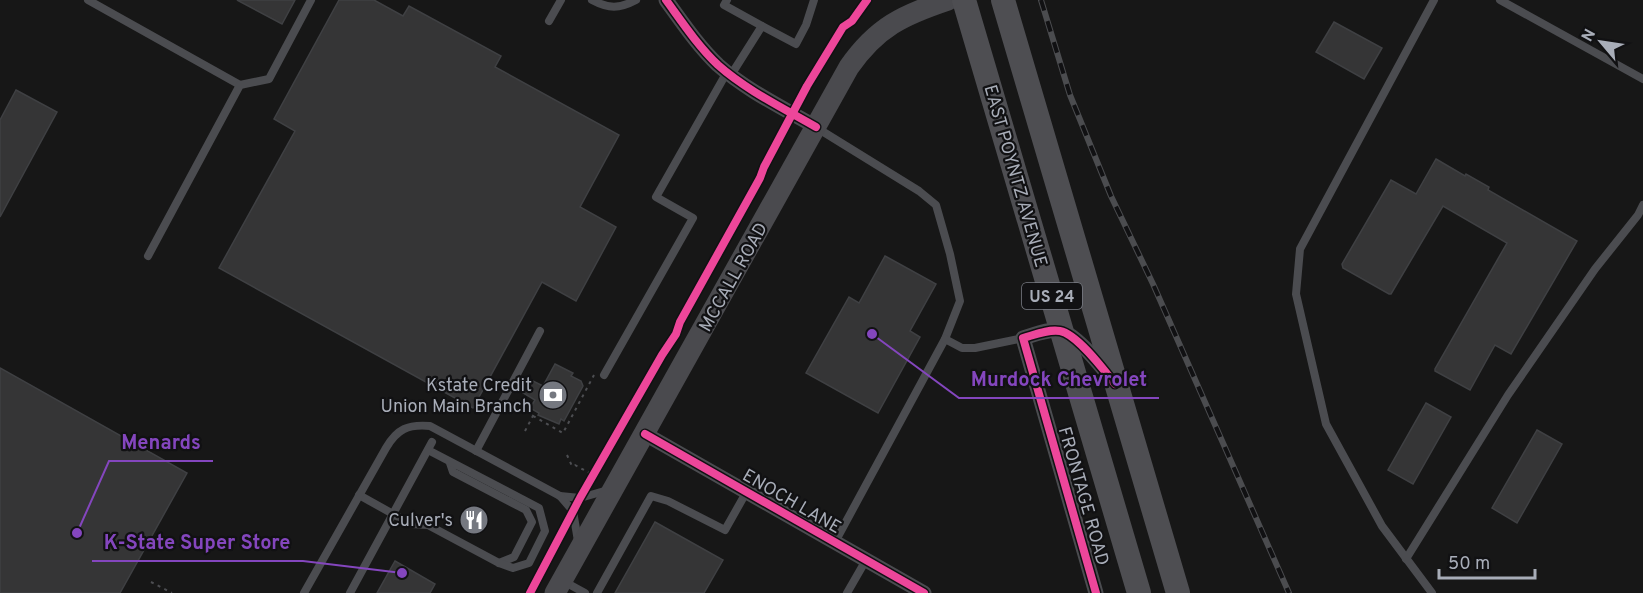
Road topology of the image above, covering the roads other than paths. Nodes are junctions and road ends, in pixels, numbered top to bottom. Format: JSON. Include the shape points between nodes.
{"nodes":[{"id":1,"x":88,"y":0,"type":"edge"},
{"id":2,"x":311,"y":0,"type":"edge"},
{"id":3,"x":561,"y":0,"type":"edge"},
{"id":4,"x":592,"y":0,"type":"edge"},
{"id":5,"x":636,"y":0,"type":"edge"},
{"id":6,"x":666,"y":0,"type":"edge"},
{"id":7,"x":727,"y":0,"type":"edge"},
{"id":8,"x":814,"y":0,"type":"edge"},
{"id":9,"x":948,"y":0,"type":"edge"},
{"id":10,"x":964,"y":0,"type":"edge"},
{"id":11,"x":1003,"y":0,"type":"edge"},
{"id":12,"x":1434,"y":0,"type":"edge"},
{"id":13,"x":1500,"y":0,"type":"edge"},
{"id":14,"x":549,"y":21,"type":"dead end"},
{"id":15,"x":762,"y":26,"type":"junction"},
{"id":16,"x":729,"y":73,"type":"junction"},
{"id":17,"x":1643,"y":79,"type":"edge"},
{"id":18,"x":240,"y":85,"type":"junction"},
{"id":19,"x":816,"y":127,"type":"junction"},
{"id":20,"x":1643,"y":205,"type":"edge"},
{"id":21,"x":148,"y":256,"type":"dead end"},
{"id":22,"x":540,"y":331,"type":"dead end"},
{"id":23,"x":1062,"y":331,"type":"junction"},
{"id":24,"x":1023,"y":338,"type":"junction"},
{"id":25,"x":945,"y":339,"type":"junction"},
{"id":26,"x":600,"y":373,"type":"road end"},
{"id":27,"x":1115,"y":384,"type":"junction"},
{"id":28,"x":645,"y":434,"type":"junction"},
{"id":29,"x":432,"y":442,"type":"dead end"},
{"id":30,"x":428,"y":450,"type":"junction"},
{"id":31,"x":476,"y":451,"type":"junction"},
{"id":32,"x":450,"y":462,"type":"junction"},
{"id":33,"x":615,"y":488,"type":"junction"},
{"id":34,"x":747,"y":492,"type":"junction"},
{"id":35,"x":359,"y":495,"type":"junction"},
{"id":36,"x":560,"y":496,"type":"junction"},
{"id":37,"x":393,"y":514,"type":"junction"},
{"id":38,"x":835,"y":542,"type":"junction"},
{"id":39,"x":579,"y":551,"type":"junction"},
{"id":40,"x":1406,"y":559,"type":"junction"},
{"id":41,"x":866,"y":560,"type":"junction"},
{"id":42,"x":499,"y":563,"type":"junction"},
{"id":43,"x":559,"y":587,"type":"edge"},
{"id":44,"x":304,"y":593,"type":"edge"},
{"id":45,"x":350,"y":593,"type":"edge"},
{"id":46,"x":585,"y":593,"type":"edge"},
{"id":47,"x":597,"y":593,"type":"edge"},
{"id":48,"x":847,"y":593,"type":"edge"},
{"id":49,"x":924,"y":593,"type":"edge"},
{"id":50,"x":1096,"y":593,"type":"edge"},
{"id":51,"x":1139,"y":593,"type":"edge"},
{"id":52,"x":1178,"y":593,"type":"edge"},
{"id":53,"x":1432,"y":593,"type":"edge"}],
"edges":[{"from":1,"to":18,"type":"lane"},
{"from":2,"to":18,"type":"lane","via":[[268,79]]},
{"from":3,"to":14,"type":"lane"},
{"from":4,"to":5,"type":"lane","via":[[617,8]]},
{"from":6,"to":16,"type":"street","via":[[701,47]]},
{"from":7,"to":15,"type":"lane","via":[[724,5]]},
{"from":8,"to":15,"type":"lane","via":[[796,44]]},
{"from":9,"to":19,"type":"main road","name":"MCCALL ROAD","via":[[883,29],[864,46]]},
{"from":10,"to":23,"type":"highway","name":"EAST POYNTZ AVENUE","number":"US 24"},
{"from":11,"to":27,"type":"highway","name":"EAST POYNTZ AVENUE","number":"US 24"},
{"from":12,"to":40,"type":"lane","via":[[1300,249],[1296,294],[1326,424],[1382,526]]},
{"from":13,"to":17,"type":"lane"},
{"from":15,"to":16,"type":"lane"},
{"from":16,"to":19,"type":"street"},
{"from":16,"to":26,"type":"lane","via":[[656,197],[693,218]]},
{"from":18,"to":21,"type":"lane"},
{"from":19,"to":25,"type":"lane","via":[[936,205],[960,301]]},
{"from":19,"to":28,"type":"main road","name":"MCCALL ROAD"},
{"from":20,"to":40,"type":"lane","via":[[1508,395]]},
{"from":22,"to":31,"type":"lane"},
{"from":23,"to":24,"type":"street"},
{"from":23,"to":27,"type":"street","via":[[1093,356]]},
{"from":23,"to":51,"type":"highway","name":"EAST POYNTZ AVENUE","number":"US 24"},
{"from":24,"to":25,"type":"lane","via":[[969,348]]},
{"from":24,"to":50,"type":"street","name":"FRONTAGE ROAD"},
{"from":25,"to":38,"type":"lane"},
{"from":27,"to":52,"type":"highway","name":"EAST POYNTZ AVENUE","number":"US 24"},
{"from":28,"to":33,"type":"main road","name":"MCCALL ROAD"},
{"from":28,"to":34,"type":"street","name":"ENOCH LANE"},
{"from":29,"to":30,"type":"lane"},
{"from":30,"to":32,"type":"lane"},
{"from":30,"to":37,"type":"lane"},
{"from":31,"to":35,"type":"lane","via":[[430,426],[406,427],[391,440]]},
{"from":31,"to":36,"type":"lane"},
{"from":32,"to":42,"type":"lane","via":[[453,472],[526,510],[532,522],[514,557]]},
{"from":32,"to":42,"type":"lane","via":[[539,508],[545,531],[529,563],[513,568]]},
{"from":33,"to":36,"type":"lane","via":[[580,498]]},
{"from":33,"to":39,"type":"main road","name":"MCCALL ROAD"},
{"from":34,"to":38,"type":"street","name":"ENOCH LANE"},
{"from":34,"to":47,"type":"lane","via":[[725,530],[651,496]]},
{"from":35,"to":37,"type":"lane"},
{"from":35,"to":44,"type":"lane"},
{"from":36,"to":39,"type":"lane","via":[[573,512]]},
{"from":37,"to":42,"type":"lane","via":[[411,524],[428,525]]},
{"from":37,"to":45,"type":"lane"},
{"from":38,"to":41,"type":"street","name":"ENOCH LANE"},
{"from":39,"to":43,"type":"main road","name":"MCCALL ROAD"},
{"from":40,"to":53,"type":"lane"},
{"from":41,"to":48,"type":"lane"},
{"from":41,"to":49,"type":"street","name":"ENOCH LANE"},
{"from":43,"to":46,"type":"lane"}]}
